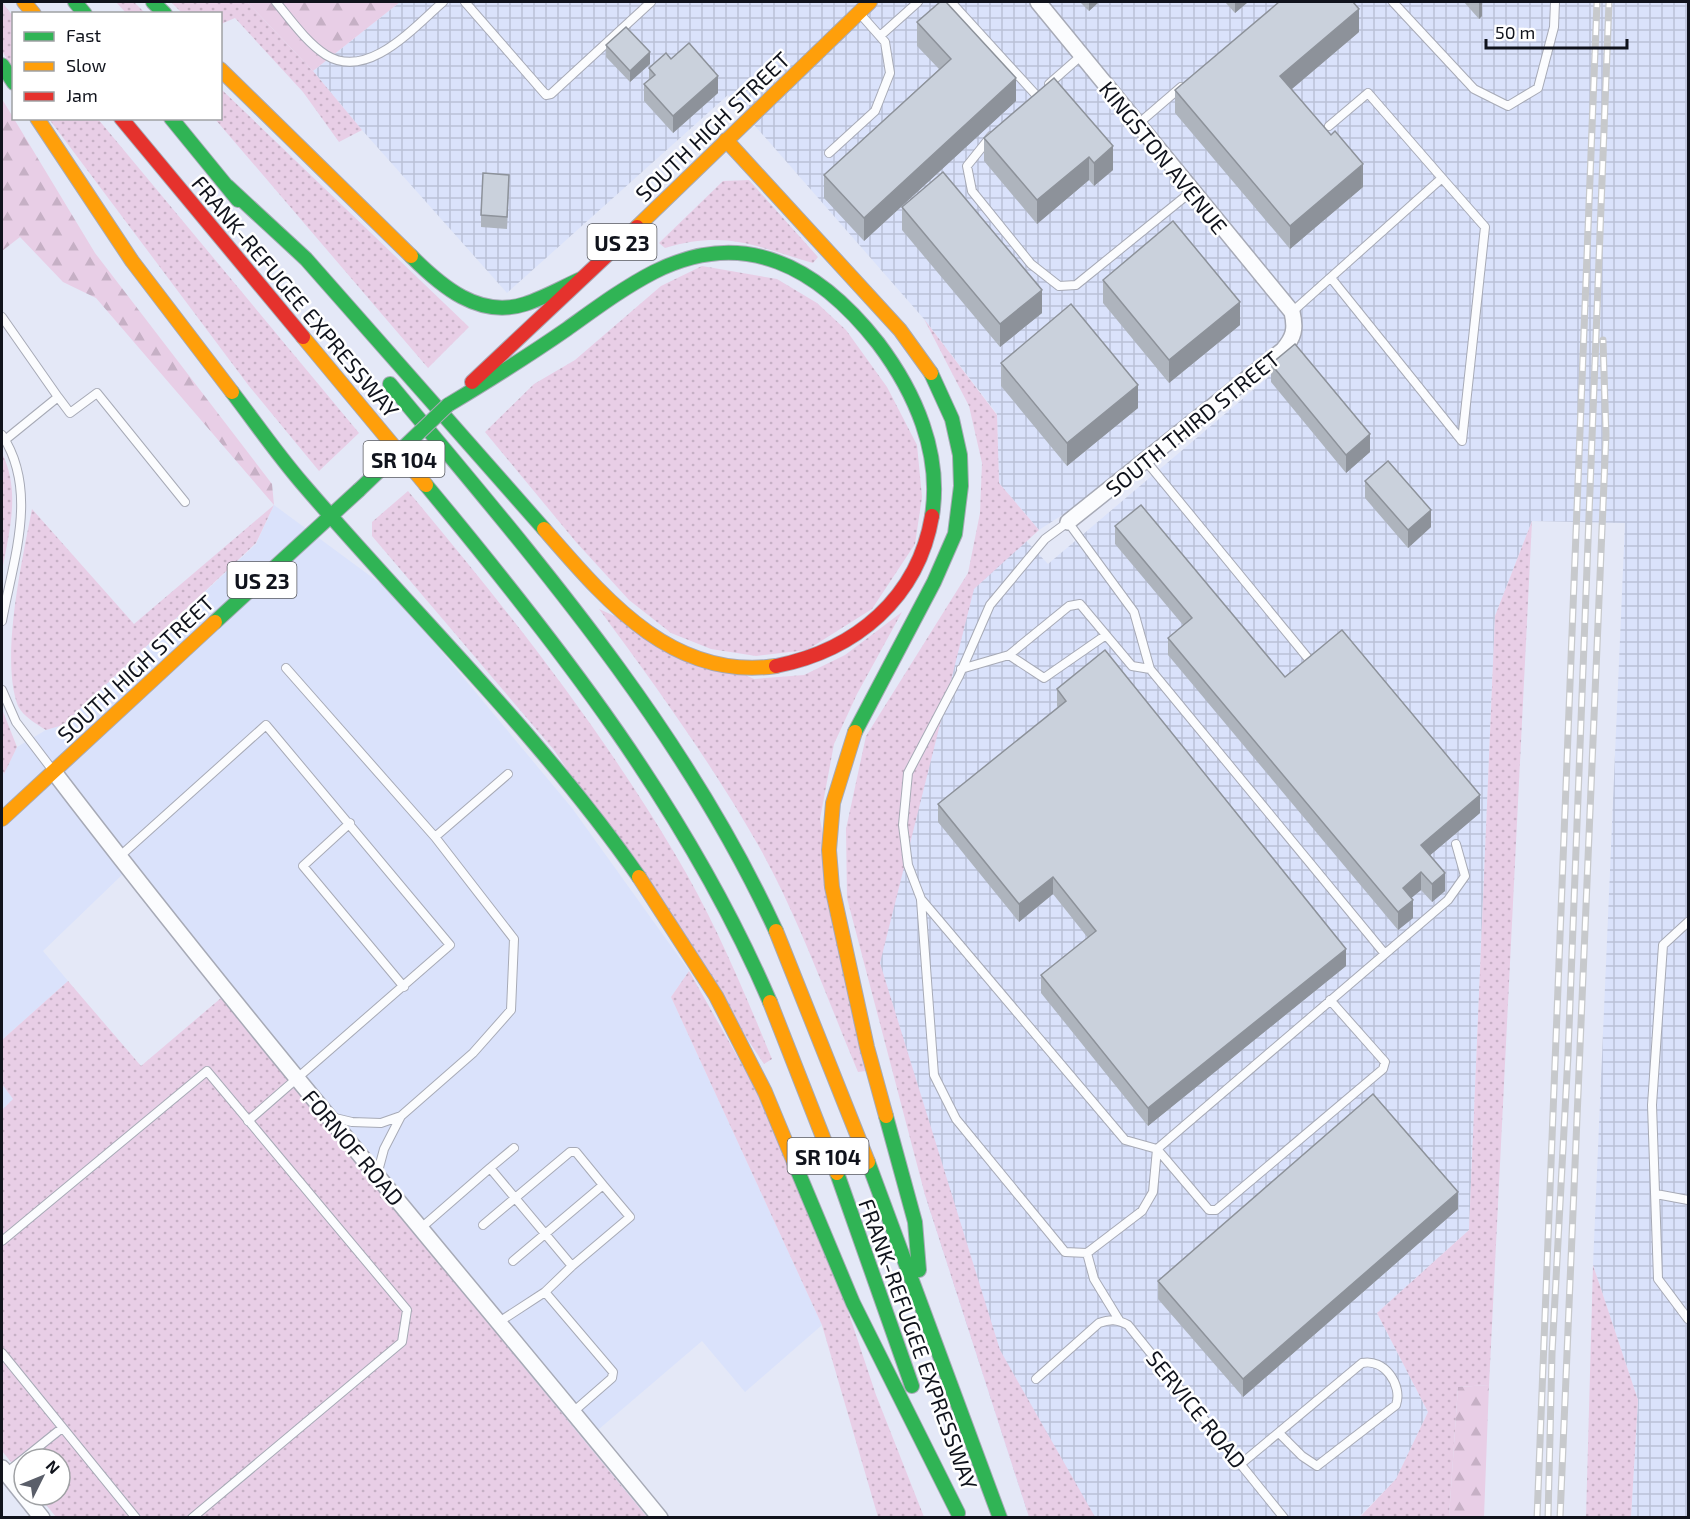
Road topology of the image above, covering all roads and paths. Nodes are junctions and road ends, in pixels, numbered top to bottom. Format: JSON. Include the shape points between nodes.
{"nodes":[{"id":1,"x":276,"y":2,"type":"edge"},
{"id":2,"x":443,"y":2,"type":"edge"},
{"id":3,"x":465,"y":2,"type":"edge"},
{"id":4,"x":634,"y":2,"type":"edge"},
{"id":5,"x":651,"y":2,"type":"edge"},
{"id":6,"x":918,"y":2,"type":"edge"},
{"id":7,"x":951,"y":2,"type":"edge"},
{"id":8,"x":1038,"y":2,"type":"edge"},
{"id":9,"x":1393,"y":2,"type":"edge"},
{"id":10,"x":1555,"y":2,"type":"edge"},
{"id":11,"x":860,"y":5,"type":"edge"},
{"id":12,"x":642,"y":9,"type":"junction"},
{"id":13,"x":880,"y":36,"type":"junction"},
{"id":14,"x":1082,"y":55,"type":"junction"},
{"id":15,"x":2,"y":65,"type":"edge"},
{"id":16,"x":222,"y":71,"type":"edge"},
{"id":17,"x":1191,"y":79,"type":"edge"},
{"id":18,"x":12,"y":80,"type":"edge"},
{"id":19,"x":38,"y":120,"type":"edge"},
{"id":20,"x":123,"y":120,"type":"edge"},
{"id":21,"x":173,"y":120,"type":"edge"},
{"id":22,"x":1137,"y":125,"type":"junction"},
{"id":23,"x":1329,"y":126,"type":"dead end"},
{"id":24,"x":1000,"y":127,"type":"edge"},
{"id":25,"x":726,"y":140,"type":"junction"},
{"id":26,"x":829,"y":153,"type":"dead end"},
{"id":27,"x":1442,"y":178,"type":"junction"},
{"id":28,"x":227,"y":186,"type":"junction"},
{"id":29,"x":1192,"y":191,"type":"junction"},
{"id":30,"x":293,"y":266,"type":"dead end"},
{"id":31,"x":1331,"y":278,"type":"junction"},
{"id":32,"x":581,"y":279,"type":"junction"},
{"id":33,"x":1292,"y":312,"type":"junction"},
{"id":34,"x":2,"y":317,"type":"edge"},
{"id":35,"x":382,"y":373,"type":"dead end"},
{"id":36,"x":58,"y":397,"type":"junction"},
{"id":37,"x":448,"y":405,"type":"junction"},
{"id":38,"x":3,"y":437,"type":"edge"},
{"id":39,"x":1146,"y":460,"type":"junction"},
{"id":40,"x":185,"y":502,"type":"dead end"},
{"id":41,"x":332,"y":516,"type":"junction"},
{"id":42,"x":1068,"y":522,"type":"junction"},
{"id":43,"x":2,"y":621,"type":"edge"},
{"id":44,"x":1106,"y":635,"type":"junction"},
{"id":45,"x":1009,"y":655,"type":"junction"},
{"id":46,"x":1307,"y":657,"type":"edge"},
{"id":47,"x":286,"y":668,"type":"dead end"},
{"id":48,"x":962,"y":669,"type":"junction"},
{"id":49,"x":1150,"y":669,"type":"junction"},
{"id":50,"x":2,"y":690,"type":"edge"},
{"id":51,"x":54,"y":772,"type":"junction"},
{"id":52,"x":508,"y":774,"type":"dead end"},
{"id":53,"x":3,"y":814,"type":"edge"},
{"id":54,"x":350,"y":823,"type":"junction"},
{"id":55,"x":435,"y":837,"type":"junction"},
{"id":56,"x":1456,"y":844,"type":"dead end"},
{"id":57,"x":119,"y":857,"type":"junction"},
{"id":58,"x":921,"y":899,"type":"junction"},
{"id":59,"x":1689,"y":922,"type":"edge"},
{"id":60,"x":1384,"y":954,"type":"junction"},
{"id":61,"x":404,"y":987,"type":"junction"},
{"id":62,"x":1330,"y":1000,"type":"junction"},
{"id":63,"x":298,"y":1079,"type":"junction"},
{"id":64,"x":401,"y":1116,"type":"junction"},
{"id":65,"x":329,"y":1117,"type":"junction"},
{"id":66,"x":248,"y":1121,"type":"junction"},
{"id":67,"x":514,"y":1148,"type":"dead end"},
{"id":68,"x":1157,"y":1149,"type":"junction"},
{"id":69,"x":490,"y":1168,"type":"junction"},
{"id":70,"x":377,"y":1175,"type":"junction"},
{"id":71,"x":603,"y":1185,"type":"junction"},
{"id":72,"x":1656,"y":1194,"type":"junction"},
{"id":73,"x":515,"y":1198,"type":"junction"},
{"id":74,"x":1689,"y":1200,"type":"edge"},
{"id":75,"x":483,"y":1225,"type":"dead end"},
{"id":76,"x":421,"y":1228,"type":"junction"},
{"id":77,"x":545,"y":1234,"type":"junction"},
{"id":78,"x":2,"y":1241,"type":"edge"},
{"id":79,"x":1087,"y":1253,"type":"junction"},
{"id":80,"x":513,"y":1261,"type":"dead end"},
{"id":81,"x":572,"y":1266,"type":"junction"},
{"id":82,"x":545,"y":1292,"type":"junction"},
{"id":83,"x":921,"y":1302,"type":"junction"},
{"id":84,"x":1689,"y":1319,"type":"edge"},
{"id":85,"x":1119,"y":1320,"type":"junction"},
{"id":86,"x":499,"y":1322,"type":"junction"},
{"id":87,"x":2,"y":1353,"type":"edge"},
{"id":88,"x":1036,"y":1379,"type":"dead end"},
{"id":89,"x":573,"y":1412,"type":"junction"},
{"id":90,"x":62,"y":1428,"type":"junction"},
{"id":91,"x":1279,"y":1433,"type":"junction"},
{"id":92,"x":1242,"y":1463,"type":"junction"},
{"id":93,"x":4,"y":1471,"type":"edge"},
{"id":94,"x":959,"y":1515,"type":"edge"},
{"id":95,"x":42,"y":1518,"type":"edge"},
{"id":96,"x":135,"y":1518,"type":"edge"},
{"id":97,"x":192,"y":1518,"type":"edge"},
{"id":98,"x":660,"y":1518,"type":"edge"},
{"id":99,"x":1000,"y":1518,"type":"edge"},
{"id":100,"x":1284,"y":1518,"type":"edge"}],
"edges":[{"from":1,"to":2,"type":"lane","via":[[327,56],[356,63],[387,50]]},
{"from":3,"to":12,"type":"lane","via":[[546,94],[551,94]]},
{"from":4,"to":12,"type":"lane"},
{"from":5,"to":12,"type":"lane"},
{"from":6,"to":13,"type":"lane"},
{"from":7,"to":14,"type":"lane","via":[[1033,97]]},
{"from":8,"to":14,"type":"street","name":"KINGSTON AVENUE"},
{"from":9,"to":10,"type":"lane","via":[[1474,88],[1508,106],[1538,88],[1554,27]]},
{"from":11,"to":13,"type":"lane"},
{"from":11,"to":25,"type":"main road","name":"SOUTH HIGH STREET","number":"US 23"},
{"from":13,"to":26,"type":"lane","via":[[885,42],[890,73],[875,111]]},
{"from":14,"to":22,"type":"street","name":"KINGSTON AVENUE"},
{"from":15,"to":18,"type":"main road"},
{"from":16,"to":32,"type":"main road","via":[[435,280],[467,302],[500,308],[524,305]]},
{"from":17,"to":22,"type":"lane"},
{"from":19,"to":41,"type":"main road","via":[[132,261]]},
{"from":20,"to":94,"type":"main road","name":"FRANK-REFUGEE EXPRESSWAY","number":"SR 104","via":[[558,647],[623,736],[695,852],[739,937],[800,1078]]},
{"from":21,"to":28,"type":"main road","name":"FRANK-REFUGEE EXPRESSWAY"},
{"from":22,"to":29,"type":"street","name":"KINGSTON AVENUE"},
{"from":23,"to":27,"type":"lane","via":[[1368,93]]},
{"from":24,"to":29,"type":"lane","via":[[967,166],[972,191],[1032,264],[1059,286],[1076,285]]},
{"from":25,"to":32,"type":"main road","name":"SOUTH HIGH STREET","number":"US 23"},
{"from":25,"to":83,"type":"main road","via":[[900,330],[934,378],[952,419],[960,455],[955,534],[934,582],[858,725],[833,803],[829,850],[832,887],[867,1047],[915,1222]]},
{"from":27,"to":31,"type":"lane"},
{"from":27,"to":31,"type":"lane","via":[[1485,227],[1462,441]]},
{"from":28,"to":30,"type":"main road","name":"FRANK-REFUGEE EXPRESSWAY"},
{"from":28,"to":37,"type":"main road","via":[[306,259],[607,601],[656,639],[709,663],[736,669],[791,665],[819,657],[854,637],[893,604],[906,586],[931,527],[934,485],[928,440],[910,396],[885,354],[830,289],[785,263],[751,253],[720,252],[687,258],[638,281]]},
{"from":29,"to":33,"type":"street","name":"KINGSTON AVENUE"},
{"from":31,"to":33,"type":"lane"},
{"from":32,"to":37,"type":"main road","name":"SOUTH HIGH STREET","number":"US 23"},
{"from":33,"to":39,"type":"street","name":"SOUTH THIRD STREET","via":[[1292,340],[1283,350]]},
{"from":34,"to":36,"type":"lane"},
{"from":35,"to":83,"type":"main road","name":"FRANK-REFUGEE EXPRESSWAY","number":"SR 104","via":[[595,634],[651,711],[728,835],[779,935]]},
{"from":36,"to":38,"type":"lane"},
{"from":36,"to":40,"type":"lane","via":[[69,413],[97,393]]},
{"from":37,"to":41,"type":"main road","name":"SOUTH HIGH STREET","number":"US 23","bridge":true},
{"from":38,"to":43,"type":"lane","via":[[20,475],[22,499]]},
{"from":39,"to":42,"type":"street","name":"SOUTH THIRD STREET"},
{"from":39,"to":46,"type":"lane"},
{"from":41,"to":51,"type":"main road","name":"SOUTH HIGH STREET","number":"US 23"},
{"from":41,"to":94,"type":"main road","via":[[554,766],[612,839],[692,955],[765,1092],[853,1303]]},
{"from":42,"to":48,"type":"lane","via":[[1046,539],[990,605]]},
{"from":42,"to":49,"type":"lane","via":[[1134,612]]},
{"from":44,"to":45,"type":"lane","via":[[1044,678]]},
{"from":44,"to":45,"type":"lane","via":[[1080,604],[1069,606]]},
{"from":44,"to":49,"type":"lane","via":[[1132,666]]},
{"from":45,"to":48,"type":"lane"},
{"from":47,"to":55,"type":"lane"},
{"from":48,"to":58,"type":"lane","via":[[908,772],[903,825],[908,865]]},
{"from":49,"to":60,"type":"lane"},
{"from":50,"to":51,"type":"lane","via":[[16,722]]},
{"from":51,"to":53,"type":"main road","name":"SOUTH HIGH STREET","number":"US 23"},
{"from":51,"to":57,"type":"street","name":"FORNOF ROAD"},
{"from":52,"to":55,"type":"lane"},
{"from":54,"to":57,"type":"lane","via":[[266,725]]},
{"from":54,"to":61,"type":"lane","via":[[450,945]]},
{"from":54,"to":61,"type":"lane","via":[[303,866]]},
{"from":55,"to":64,"type":"lane","via":[[514,939],[511,1010],[473,1053]]},
{"from":56,"to":60,"type":"lane","via":[[1465,876],[1448,900]]},
{"from":57,"to":63,"type":"street","name":"FORNOF ROAD"},
{"from":58,"to":68,"type":"lane","via":[[1125,1140]]},
{"from":58,"to":79,"type":"lane","via":[[934,1075],[956,1119],[1065,1252]]},
{"from":59,"to":72,"type":"lane","via":[[1663,945],[1660,964],[1652,1105]]},
{"from":60,"to":62,"type":"lane"},
{"from":61,"to":63,"type":"lane"},
{"from":62,"to":68,"type":"lane"},
{"from":62,"to":68,"type":"lane","via":[[1385,1062],[1383,1070],[1216,1210],[1209,1210]]},
{"from":63,"to":65,"type":"street","name":"FORNOF ROAD"},
{"from":63,"to":66,"type":"lane"},
{"from":64,"to":65,"type":"lane","via":[[381,1123]]},
{"from":64,"to":70,"type":"lane","via":[[384,1149]]},
{"from":65,"to":70,"type":"street","name":"FORNOF ROAD"},
{"from":66,"to":78,"type":"lane","via":[[207,1071]]},
{"from":66,"to":97,"type":"lane","via":[[407,1311],[402,1342]]},
{"from":67,"to":69,"type":"lane"},
{"from":68,"to":79,"type":"lane","via":[[1153,1192],[1142,1211]]},
{"from":69,"to":73,"type":"lane"},
{"from":69,"to":76,"type":"lane"},
{"from":70,"to":76,"type":"street","name":"FORNOF ROAD"},
{"from":71,"to":73,"type":"lane","via":[[576,1152],[570,1152]]},
{"from":71,"to":77,"type":"lane"},
{"from":71,"to":81,"type":"lane","via":[[630,1217]]},
{"from":72,"to":74,"type":"lane"},
{"from":72,"to":84,"type":"lane","via":[[1658,1279]]},
{"from":73,"to":75,"type":"lane"},
{"from":73,"to":77,"type":"lane"},
{"from":76,"to":86,"type":"street","name":"FORNOF ROAD"},
{"from":77,"to":80,"type":"lane"},
{"from":77,"to":81,"type":"lane"},
{"from":79,"to":85,"type":"lane","name":"SERVICE ROAD","via":[[1094,1279]]},
{"from":81,"to":82,"type":"lane"},
{"from":82,"to":86,"type":"lane"},
{"from":82,"to":89,"type":"lane","via":[[613,1372],[612,1378]]},
{"from":83,"to":99,"type":"main road","name":"FRANK-REFUGEE EXPRESSWAY","number":"SR 104"},
{"from":85,"to":88,"type":"lane","via":[[1099,1323]]},
{"from":85,"to":92,"type":"lane","name":"SERVICE ROAD","via":[[1128,1325]]},
{"from":86,"to":89,"type":"street","name":"FORNOF ROAD"},
{"from":87,"to":90,"type":"lane"},
{"from":89,"to":98,"type":"street","name":"FORNOF ROAD"},
{"from":90,"to":93,"type":"lane"},
{"from":90,"to":96,"type":"lane"},
{"from":91,"to":91,"type":"lane","via":[[1362,1363],[1380,1365],[1398,1386],[1395,1405],[1317,1466]]},
{"from":91,"to":92,"type":"lane"},
{"from":92,"to":100,"type":"lane","name":"SERVICE ROAD"},
{"from":93,"to":95,"type":"street"}]}
